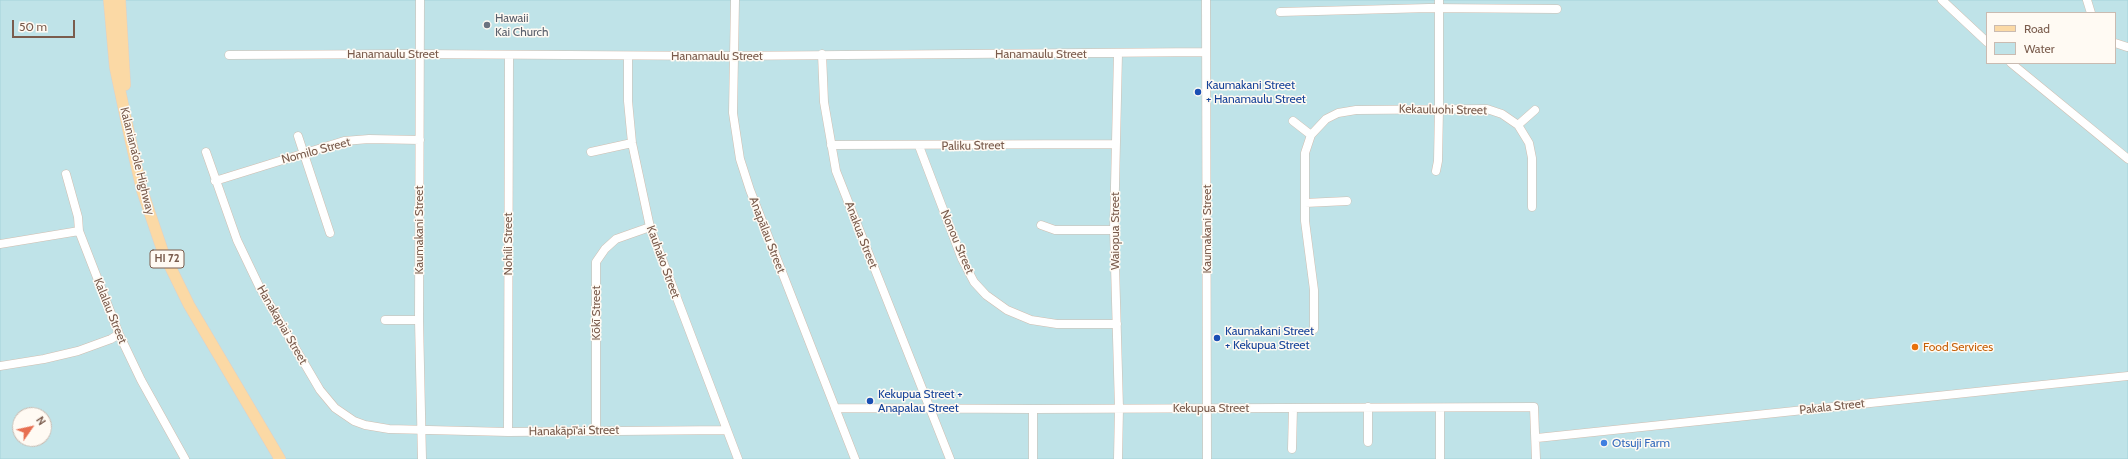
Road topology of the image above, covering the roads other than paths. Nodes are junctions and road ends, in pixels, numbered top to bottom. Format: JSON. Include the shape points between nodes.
{"nodes":[{"id":1,"x":109,"y":0,"type":"edge"},
{"id":2,"x":120,"y":0,"type":"edge"},
{"id":3,"x":420,"y":0,"type":"edge"},
{"id":4,"x":735,"y":0,"type":"edge"},
{"id":5,"x":1206,"y":0,"type":"edge"},
{"id":6,"x":1942,"y":0,"type":"edge"},
{"id":7,"x":2086,"y":0,"type":"edge"},
{"id":8,"x":1439,"y":4,"type":"edge"},
{"id":9,"x":1557,"y":9,"type":"dead end"},
{"id":10,"x":1280,"y":12,"type":"dead end"},
{"id":11,"x":2091,"y":12,"type":"edge"},
{"id":12,"x":1986,"y":41,"type":"edge"},
{"id":13,"x":2116,"y":43,"type":"edge"},
{"id":14,"x":2127,"y":47,"type":"dead end"},
{"id":15,"x":1206,"y":52,"type":"junction"},
{"id":16,"x":421,"y":54,"type":"junction"},
{"id":17,"x":822,"y":54,"type":"junction"},
{"id":18,"x":1118,"y":54,"type":"junction"},
{"id":19,"x":229,"y":55,"type":"dead end"},
{"id":20,"x":509,"y":56,"type":"junction"},
{"id":21,"x":628,"y":56,"type":"junction"},
{"id":22,"x":735,"y":56,"type":"junction"},
{"id":23,"x":2012,"y":64,"type":"edge"},
{"id":24,"x":1439,"y":109,"type":"junction"},
{"id":25,"x":1535,"y":110,"type":"dead end"},
{"id":26,"x":1293,"y":121,"type":"dead end"},
{"id":27,"x":1518,"y":125,"type":"junction"},
{"id":28,"x":1311,"y":135,"type":"junction"},
{"id":29,"x":298,"y":136,"type":"dead end"},
{"id":30,"x":130,"y":138,"type":"junction"},
{"id":31,"x":420,"y":140,"type":"junction"},
{"id":32,"x":632,"y":143,"type":"junction"},
{"id":33,"x":1115,"y":144,"type":"junction"},
{"id":34,"x":831,"y":145,"type":"junction"},
{"id":35,"x":919,"y":146,"type":"junction"},
{"id":36,"x":206,"y":152,"type":"dead end"},
{"id":37,"x":591,"y":152,"type":"dead end"},
{"id":38,"x":303,"y":153,"type":"junction"},
{"id":39,"x":2128,"y":159,"type":"edge"},
{"id":40,"x":1436,"y":172,"type":"dead end"},
{"id":41,"x":66,"y":174,"type":"dead end"},
{"id":42,"x":215,"y":182,"type":"junction"},
{"id":43,"x":1347,"y":201,"type":"dead end"},
{"id":44,"x":1305,"y":203,"type":"junction"},
{"id":45,"x":1532,"y":207,"type":"dead end"},
{"id":46,"x":1041,"y":225,"type":"dead end"},
{"id":47,"x":650,"y":227,"type":"junction"},
{"id":48,"x":1114,"y":230,"type":"junction"},
{"id":49,"x":79,"y":231,"type":"junction"},
{"id":50,"x":330,"y":233,"type":"dead end"},
{"id":51,"x":0,"y":244,"type":"edge"},
{"id":52,"x":384,"y":320,"type":"dead end"},
{"id":53,"x":419,"y":320,"type":"junction"},
{"id":54,"x":1117,"y":324,"type":"junction"},
{"id":55,"x":1314,"y":329,"type":"dead end"},
{"id":56,"x":119,"y":334,"type":"junction"},
{"id":57,"x":0,"y":366,"type":"edge"},
{"id":58,"x":2128,"y":376,"type":"edge"},
{"id":59,"x":1368,"y":407,"type":"junction"},
{"id":60,"x":835,"y":408,"type":"junction"},
{"id":61,"x":929,"y":408,"type":"junction"},
{"id":62,"x":1118,"y":408,"type":"junction"},
{"id":63,"x":1208,"y":408,"type":"junction"},
{"id":64,"x":1293,"y":408,"type":"junction"},
{"id":65,"x":1440,"y":408,"type":"junction"},
{"id":66,"x":1033,"y":409,"type":"junction"},
{"id":67,"x":422,"y":428,"type":"junction"},
{"id":68,"x":727,"y":430,"type":"junction"},
{"id":69,"x":596,"y":431,"type":"junction"},
{"id":70,"x":508,"y":432,"type":"junction"},
{"id":71,"x":1536,"y":438,"type":"junction"},
{"id":72,"x":1368,"y":442,"type":"dead end"},
{"id":73,"x":1292,"y":449,"type":"dead end"},
{"id":74,"x":185,"y":459,"type":"edge"},
{"id":75,"x":280,"y":459,"type":"edge"},
{"id":76,"x":422,"y":459,"type":"edge"},
{"id":77,"x":738,"y":459,"type":"edge"},
{"id":78,"x":854,"y":459,"type":"edge"},
{"id":79,"x":950,"y":459,"type":"edge"},
{"id":80,"x":1033,"y":459,"type":"edge"},
{"id":81,"x":1118,"y":459,"type":"edge"},
{"id":82,"x":1207,"y":459,"type":"edge"},
{"id":83,"x":1440,"y":459,"type":"edge"},
{"id":84,"x":1536,"y":459,"type":"edge"}],
"edges":[{"from":1,"to":30,"type":"main road","name":"Kalaniana’ole Highway","number":"HI 72","via":[[115,67]]},
{"from":2,"to":30,"type":"main road"},
{"from":3,"to":16,"type":"street","name":"Kaumakani Street"},
{"from":4,"to":22,"type":"street","name":"Anapālau Street"},
{"from":5,"to":15,"type":"street","name":"Kaumakani Street"},
{"from":6,"to":12,"type":"street"},
{"from":7,"to":11,"type":"street"},
{"from":8,"to":9,"type":"street"},
{"from":8,"to":10,"type":"street"},
{"from":8,"to":24,"type":"street"},
{"from":13,"to":14,"type":"street"},
{"from":15,"to":18,"type":"street","name":"Hanamaulu Street"},
{"from":15,"to":63,"type":"street","name":"Kaumakani Street"},
{"from":16,"to":19,"type":"street","name":"Hanamaulu Street"},
{"from":16,"to":20,"type":"street","name":"Hanamaulu Street"},
{"from":16,"to":31,"type":"street","name":"Kaumakani Street"},
{"from":17,"to":18,"type":"street","name":"Hanamaulu Street"},
{"from":17,"to":22,"type":"street","name":"Hanamaulu Street"},
{"from":17,"to":34,"type":"street","name":"Anakua Street","via":[[824,102]]},
{"from":18,"to":33,"type":"street","name":"Waiopua Street"},
{"from":20,"to":21,"type":"street","name":"Hanamaulu Street"},
{"from":20,"to":70,"type":"street","name":"Nohili Street"},
{"from":21,"to":22,"type":"street","name":"Hanamaulu Street"},
{"from":21,"to":32,"type":"street","name":"Kauhako Street","via":[[628,100]]},
{"from":22,"to":60,"type":"street","name":"Anapālau Street","via":[[733,113],[740,159]]},
{"from":23,"to":39,"type":"street"},
{"from":24,"to":27,"type":"street","name":"Kekauluohi Street","via":[[1487,109],[1502,114]]},
{"from":24,"to":28,"type":"street","name":"Kekauluohi Street","via":[[1347,111],[1326,119]]},
{"from":24,"to":40,"type":"street"},
{"from":25,"to":27,"type":"street"},
{"from":26,"to":28,"type":"street"},
{"from":27,"to":45,"type":"street","name":"Kekauluohi Street","via":[[1526,135],[1531,150]]},
{"from":28,"to":44,"type":"street","name":"Kekauluohi Street","via":[[1305,153]]},
{"from":29,"to":38,"type":"street"},
{"from":30,"to":75,"type":"main road","name":"Kalaniana’ole Highway","number":"HI 72","via":[[142,190],[166,259],[192,312]]},
{"from":31,"to":38,"type":"street","name":"Nomilo Street","via":[[357,140]]},
{"from":31,"to":53,"type":"street","name":"Kaumakani Street"},
{"from":32,"to":37,"type":"street"},
{"from":32,"to":47,"type":"street","name":"Kauhako Street"},
{"from":33,"to":35,"type":"street","name":"Paliku Street"},
{"from":33,"to":48,"type":"street","name":"Waiopua Street"},
{"from":34,"to":35,"type":"street","name":"Paliku Street"},
{"from":34,"to":61,"type":"street","name":"Anakua Street","via":[[836,171]]},
{"from":35,"to":54,"type":"street","name":"Nonou Street","via":[[962,259],[972,278],[986,295],[1007,310],[1035,321],[1057,324]]},
{"from":36,"to":42,"type":"street","name":"Hanakapiai Street"},
{"from":38,"to":42,"type":"street","name":"Nomilo Street"},
{"from":38,"to":50,"type":"street"},
{"from":41,"to":49,"type":"street","name":"Kalalau Street","via":[[78,217]]},
{"from":42,"to":67,"type":"street","name":"Hanakapiai Street","via":[[237,240],[260,288],[326,398],[344,415],[365,425],[388,429]]},
{"from":43,"to":44,"type":"street"},
{"from":44,"to":55,"type":"street","name":"Kekauluohi Street","via":[[1306,237],[1314,290]]},
{"from":46,"to":48,"type":"street","via":[[1055,230]]},
{"from":47,"to":68,"type":"street","name":"Kauhako Street"},
{"from":47,"to":69,"type":"street","name":"Kōkī Street","via":[[616,239],[604,249],[596,262]]},
{"from":48,"to":54,"type":"street","name":"Waiopua Street"},
{"from":49,"to":51,"type":"street"},
{"from":49,"to":56,"type":"street","name":"Kalalau Street"},
{"from":52,"to":53,"type":"street"},
{"from":53,"to":67,"type":"street","name":"Kaumakani Street"},
{"from":54,"to":62,"type":"street","name":"Waiopua Street"},
{"from":56,"to":57,"type":"street","via":[[111,339],[44,360]]},
{"from":56,"to":74,"type":"street","name":"Kalalau Street","via":[[141,380]]},
{"from":58,"to":71,"type":"street","name":"Pakala Street"},
{"from":59,"to":64,"type":"street","name":"Kekupua Street"},
{"from":59,"to":65,"type":"street","name":"Kekupua Street"},
{"from":59,"to":72,"type":"street"},
{"from":60,"to":61,"type":"street","name":"Kekupua Street"},
{"from":60,"to":78,"type":"street","name":"Anapālau Street"},
{"from":61,"to":66,"type":"street","name":"Kekupua Street"},
{"from":61,"to":79,"type":"street","name":"Anakua Street"},
{"from":62,"to":63,"type":"street","name":"Kekupua Street"},
{"from":62,"to":66,"type":"street","name":"Kekupua Street"},
{"from":62,"to":81,"type":"street","name":"Waiopua Street"},
{"from":63,"to":64,"type":"street","name":"Kekupua Street"},
{"from":63,"to":82,"type":"street","name":"Kaumakani Street"},
{"from":64,"to":73,"type":"street"},
{"from":65,"to":71,"type":"street","name":"Kekupua Street","via":[[1534,407]]},
{"from":65,"to":83,"type":"street"},
{"from":66,"to":80,"type":"street"},
{"from":67,"to":70,"type":"street","name":"Hanakāpī‘ai Street"},
{"from":67,"to":76,"type":"street","name":"Kaumakani Street"},
{"from":68,"to":69,"type":"street","name":"Hanakāpī‘ai Street"},
{"from":68,"to":77,"type":"street","name":"Kauhako Street"},
{"from":69,"to":70,"type":"street","name":"Hanakāpī‘ai Street"},
{"from":71,"to":84,"type":"street","name":"Kekupua Street"}]}
